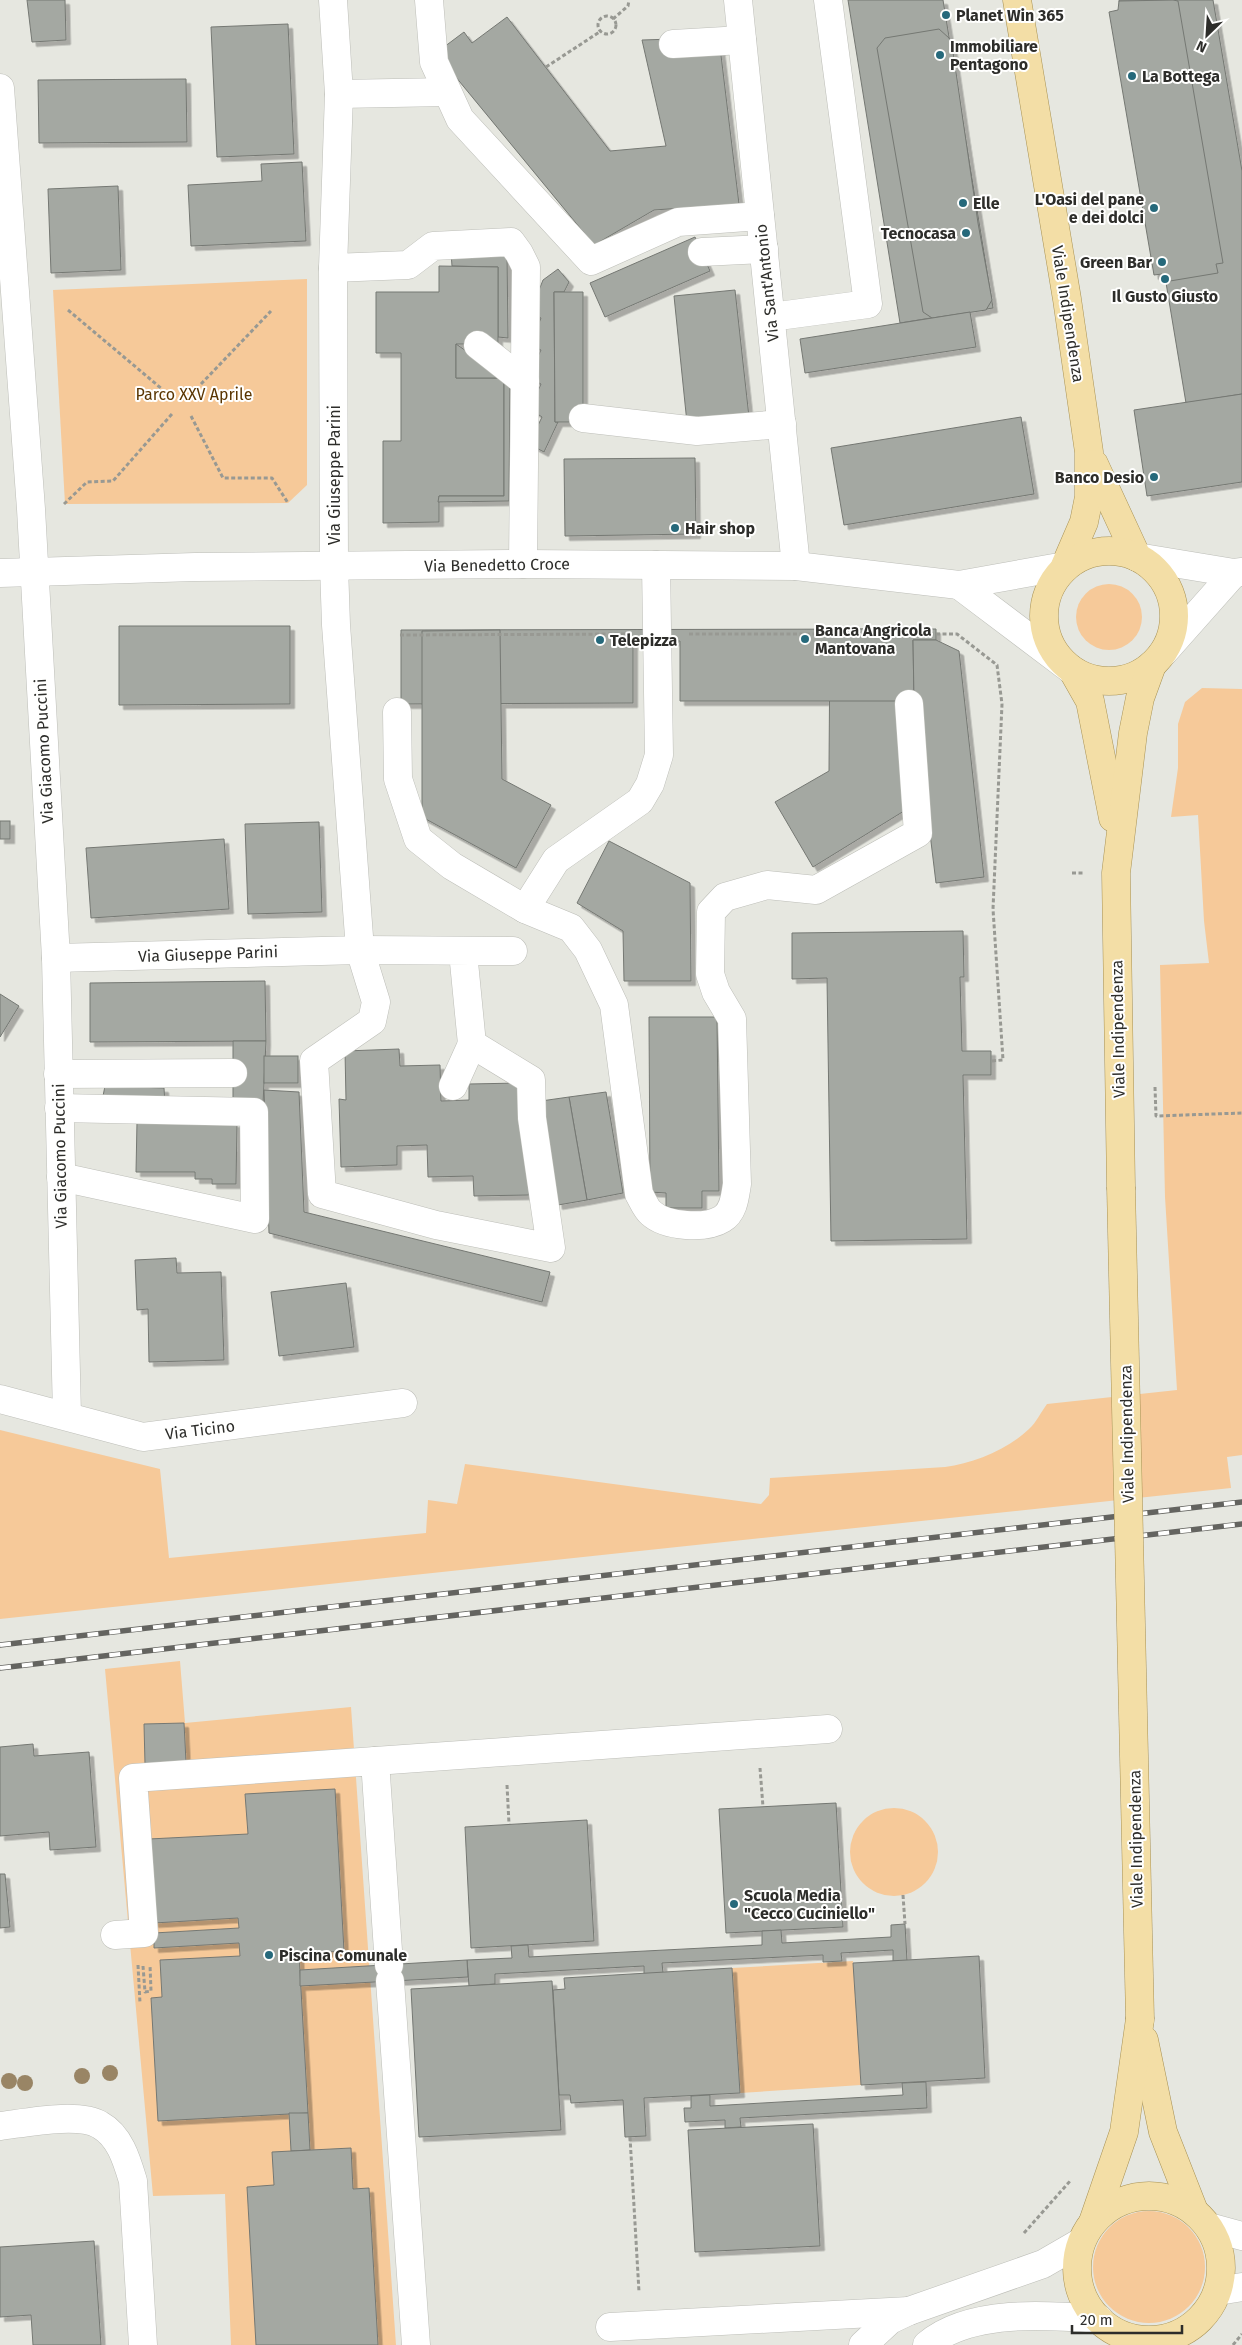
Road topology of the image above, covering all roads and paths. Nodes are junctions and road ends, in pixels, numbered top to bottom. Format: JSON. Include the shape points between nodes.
{"nodes":[{"id":1,"x":333,"y":0,"type":"edge"},
{"id":2,"x":429,"y":0,"type":"edge"},
{"id":3,"x":629,"y":0,"type":"edge"},
{"id":4,"x":828,"y":0,"type":"edge"},
{"id":5,"x":1017,"y":0,"type":"edge"},
{"id":6,"x":742,"y":1,"type":"edge"},
{"id":7,"x":613,"y":19,"type":"junction"},
{"id":8,"x":600,"y":31,"type":"junction"},
{"id":9,"x":742,"y":40,"type":"junction"},
{"id":10,"x":673,"y":44,"type":"dead end"},
{"id":11,"x":546,"y":67,"type":"dead end"},
{"id":12,"x":0,"y":88,"type":"edge"},
{"id":13,"x":447,"y":92,"type":"junction"},
{"id":14,"x":339,"y":94,"type":"junction"},
{"id":15,"x":760,"y":216,"type":"junction"},
{"id":16,"x":764,"y":250,"type":"junction"},
{"id":17,"x":702,"y":252,"type":"dead end"},
{"id":18,"x":333,"y":268,"type":"junction"},
{"id":19,"x":68,"y":310,"type":"dead end"},
{"id":20,"x":271,"y":311,"type":"dead end"},
{"id":21,"x":771,"y":317,"type":"junction"},
{"id":22,"x":478,"y":345,"type":"dead end"},
{"id":23,"x":525,"y":382,"type":"junction"},
{"id":24,"x":201,"y":384,"type":"dead end"},
{"id":25,"x":162,"y":389,"type":"dead end"},
{"id":26,"x":172,"y":414,"type":"dead end"},
{"id":27,"x":191,"y":416,"type":"dead end"},
{"id":28,"x":583,"y":418,"type":"dead end"},
{"id":29,"x":782,"y":424,"type":"junction"},
{"id":30,"x":1089,"y":452,"type":"junction"},
{"id":31,"x":288,"y":503,"type":"dead end"},
{"id":32,"x":31,"y":509,"type":"junction"},
{"id":33,"x":1137,"y":557,"type":"junction"},
{"id":34,"x":523,"y":564,"type":"junction"},
{"id":35,"x":656,"y":565,"type":"junction"},
{"id":36,"x":334,"y":566,"type":"junction"},
{"id":37,"x":796,"y":566,"type":"junction"},
{"id":38,"x":1066,"y":566,"type":"junction"},
{"id":39,"x":34,"y":572,"type":"junction"},
{"id":40,"x":0,"y":573,"type":"edge"},
{"id":41,"x":1238,"y":573,"type":"edge"},
{"id":42,"x":959,"y":585,"type":"junction"},
{"id":43,"x":657,"y":634,"type":"junction"},
{"id":44,"x":400,"y":635,"type":"dead end"},
{"id":45,"x":1157,"y":659,"type":"junction"},
{"id":46,"x":1073,"y":671,"type":"junction"},
{"id":47,"x":909,"y":704,"type":"dead end"},
{"id":48,"x":397,"y":712,"type":"dead end"},
{"id":49,"x":1118,"y":849,"type":"junction"},
{"id":50,"x":525,"y":909,"type":"junction"},
{"id":51,"x":360,"y":950,"type":"junction"},
{"id":52,"x":513,"y":951,"type":"dead end"},
{"id":53,"x":463,"y":952,"type":"junction"},
{"id":54,"x":56,"y":958,"type":"junction"},
{"id":55,"x":472,"y":1044,"type":"junction"},
{"id":56,"x":991,"y":1061,"type":"dead end"},
{"id":57,"x":233,"y":1073,"type":"dead end"},
{"id":58,"x":58,"y":1074,"type":"junction"},
{"id":59,"x":1155,"y":1077,"type":"dead end"},
{"id":60,"x":453,"y":1086,"type":"dead end"},
{"id":61,"x":59,"y":1108,"type":"junction"},
{"id":62,"x":1242,"y":1113,"type":"edge"},
{"id":63,"x":61,"y":1177,"type":"junction"},
{"id":64,"x":0,"y":1399,"type":"edge"},
{"id":65,"x":403,"y":1404,"type":"dead end"},
{"id":66,"x":66,"y":1415,"type":"junction"},
{"id":67,"x":828,"y":1729,"type":"dead end"},
{"id":68,"x":758,"y":1734,"type":"junction"},
{"id":69,"x":506,"y":1752,"type":"junction"},
{"id":70,"x":375,"y":1761,"type":"junction"},
{"id":71,"x":763,"y":1807,"type":"dead end"},
{"id":72,"x":509,"y":1824,"type":"dead end"},
{"id":73,"x":903,"y":1895,"type":"dead end"},
{"id":74,"x":905,"y":1924,"type":"dead end"},
{"id":75,"x":115,"y":1935,"type":"dead end"},
{"id":76,"x":150,"y":1957,"type":"dead end"},
{"id":77,"x":138,"y":1964,"type":"dead end"},
{"id":78,"x":143,"y":1964,"type":"dead end"},
{"id":79,"x":140,"y":2003,"type":"dead end"},
{"id":80,"x":1140,"y":2019,"type":"junction"},
{"id":81,"x":0,"y":2126,"type":"edge"},
{"id":82,"x":630,"y":2137,"type":"dead end"},
{"id":83,"x":1202,"y":2219,"type":"junction"},
{"id":84,"x":1087,"y":2232,"type":"junction"},
{"id":85,"x":1242,"y":2236,"type":"edge"},
{"id":86,"x":1230,"y":2289,"type":"edge"},
{"id":87,"x":909,"y":2311,"type":"junction"},
{"id":88,"x":641,"y":2325,"type":"junction"},
{"id":89,"x":610,"y":2327,"type":"dead end"},
{"id":90,"x":1107,"y":2330,"type":"edge"},
{"id":91,"x":1193,"y":2334,"type":"edge"},
{"id":92,"x":1242,"y":2334,"type":"edge"},
{"id":93,"x":143,"y":2345,"type":"edge"},
{"id":94,"x":416,"y":2345,"type":"edge"},
{"id":95,"x":863,"y":2345,"type":"edge"},
{"id":96,"x":927,"y":2345,"type":"edge"},
{"id":97,"x":1233,"y":2345,"type":"edge"}],
"edges":[{"from":1,"to":14,"type":"street","name":"Via Giuseppe Parini"},
{"from":2,"to":13,"type":"street","via":[[434,62]]},
{"from":3,"to":7,"type":"path","via":[[628,6]]},
{"from":4,"to":21,"type":"street","via":[[868,304]]},
{"from":5,"to":30,"type":"main road","name":"Viale Indipendenza"},
{"from":6,"to":9,"type":"street","name":"Via Sant'Antonio"},
{"from":7,"to":8,"type":"path","via":[[602,18],[598,24]]},
{"from":7,"to":8,"type":"path","via":[[616,26],[612,33]]},
{"from":8,"to":11,"type":"path"},
{"from":9,"to":10,"type":"street"},
{"from":9,"to":15,"type":"street","name":"Via Sant'Antonio"},
{"from":12,"to":32,"type":"street","name":"Via Giacomo Puccini"},
{"from":13,"to":14,"type":"street"},
{"from":13,"to":15,"type":"street","via":[[460,119],[591,261],[678,222]]},
{"from":14,"to":18,"type":"street","name":"Via Giuseppe Parini"},
{"from":15,"to":16,"type":"street","name":"Via Sant'Antonio"},
{"from":16,"to":17,"type":"street"},
{"from":16,"to":21,"type":"street","name":"Via Sant'Antonio"},
{"from":18,"to":23,"type":"street","via":[[408,265],[433,246],[511,242],[526,267]]},
{"from":18,"to":36,"type":"street","name":"Via Giuseppe Parini"},
{"from":19,"to":25,"type":"path"},
{"from":20,"to":24,"type":"path"},
{"from":21,"to":29,"type":"street","name":"Via Sant'Antonio"},
{"from":22,"to":23,"type":"street"},
{"from":23,"to":34,"type":"street"},
{"from":26,"to":32,"type":"path","via":[[113,481],[87,482],[65,504]]},
{"from":27,"to":31,"type":"path","via":[[223,478],[272,478]]},
{"from":28,"to":29,"type":"street","via":[[698,431]]},
{"from":29,"to":37,"type":"street","name":"Via Sant'Antonio"},
{"from":30,"to":33,"type":"main road","name":"Viale Indipendenza"},
{"from":30,"to":38,"type":"main road","name":"Viale Indipendenza","via":[[1090,497],[1084,522]]},
{"from":32,"to":39,"type":"street","name":"Via Giacomo Puccini"},
{"from":33,"to":38,"type":"main road","via":[[1119,551],[1100,551],[1082,556]]},
{"from":33,"to":41,"type":"street"},
{"from":33,"to":45,"type":"main road","via":[[1162,578],[1174,607],[1170,639]]},
{"from":34,"to":35,"type":"street","name":"Via Benedetto Croce"},
{"from":34,"to":36,"type":"street","name":"Via Benedetto Croce"},
{"from":35,"to":37,"type":"street","name":"Via Benedetto Croce"},
{"from":35,"to":43,"type":"street"},
{"from":36,"to":39,"type":"street","name":"Via Benedetto Croce"},
{"from":36,"to":51,"type":"street","name":"Via Giuseppe Parini"},
{"from":37,"to":42,"type":"street","name":"Via Benedetto Croce"},
{"from":38,"to":42,"type":"street","name":"Via Benedetto Croce"},
{"from":38,"to":46,"type":"main road","via":[[1052,582],[1045,600],[1043,620],[1048,640],[1058,658]]},
{"from":39,"to":40,"type":"street","name":"Via Benedetto Croce"},
{"from":39,"to":54,"type":"street","name":"Via Giacomo Puccini"},
{"from":41,"to":45,"type":"street"},
{"from":42,"to":46,"type":"street"},
{"from":43,"to":44,"type":"path"},
{"from":43,"to":50,"type":"street","via":[[659,756],[650,784],[640,801],[556,860]]},
{"from":43,"to":56,"type":"path","via":[[957,634],[997,665],[1002,704],[993,908],[1003,1060]]},
{"from":45,"to":46,"type":"main road","via":[[1134,676],[1113,681],[1092,679]]},
{"from":45,"to":49,"type":"main road","name":"Viale Indipendenza","via":[[1140,698]]},
{"from":46,"to":49,"type":"main road","name":"Viale Indipendenza","via":[[1090,702]]},
{"from":47,"to":50,"type":"street","via":[[918,834],[816,890],[767,885],[725,897],[711,912],[710,974],[716,992],[732,1019],[738,1184],[734,1204],[724,1218],[706,1224],[685,1225],[651,1214],[639,1194],[614,1005],[588,950],[571,928]]},
{"from":48,"to":50,"type":"street","via":[[398,779],[418,839],[452,866]]},
{"from":49,"to":80,"type":"main road","name":"Viale Indipendenza","bridge":true,"via":[[1121,1186]]},
{"from":51,"to":53,"type":"street","name":"Via Giuseppe Parini"},
{"from":51,"to":54,"type":"street","name":"Via Giuseppe Parini"},
{"from":51,"to":55,"type":"street","via":[[376,1002],[372,1021],[314,1061],[322,1194],[436,1225],[551,1248],[532,1118],[531,1080]]},
{"from":52,"to":53,"type":"street","name":"Via Giuseppe Parini"},
{"from":53,"to":55,"type":"street"},
{"from":54,"to":58,"type":"street","name":"Via Giacomo Puccini"},
{"from":55,"to":60,"type":"street"},
{"from":57,"to":58,"type":"street"},
{"from":58,"to":61,"type":"street","name":"Via Giacomo Puccini"},
{"from":59,"to":62,"type":"path","via":[[1156,1116]]},
{"from":61,"to":63,"type":"street","name":"Via Giacomo Puccini"},
{"from":61,"to":63,"type":"street","via":[[254,1112],[255,1219]]},
{"from":63,"to":66,"type":"street","name":"Via Giacomo Puccini"},
{"from":64,"to":66,"type":"street","name":"Via Ticino"},
{"from":65,"to":66,"type":"street","name":"Via Ticino","via":[[143,1437]]},
{"from":67,"to":68,"type":"street"},
{"from":68,"to":69,"type":"street"},
{"from":68,"to":71,"type":"path"},
{"from":69,"to":70,"type":"street"},
{"from":69,"to":72,"type":"path"},
{"from":70,"to":75,"type":"street","via":[[133,1778],[144,1933]]},
{"from":70,"to":94,"type":"street"},
{"from":73,"to":74,"type":"path"},
{"from":76,"to":78,"type":"path","via":[[151,1992],[145,1992]]},
{"from":77,"to":79,"type":"path"},
{"from":80,"to":83,"type":"main road","name":"Viale Indipendenza","via":[[1163,2132]]},
{"from":80,"to":84,"type":"main road","name":"Viale Indipendenza","via":[[1124,2132]]},
{"from":81,"to":93,"type":"street","via":[[56,2119],[88,2121],[100,2125],[116,2140],[133,2181]]},
{"from":82,"to":88,"type":"path"},
{"from":83,"to":84,"type":"main road","via":[[1174,2200],[1152,2195],[1130,2198],[1109,2207]]},
{"from":83,"to":85,"type":"street"},
{"from":83,"to":86,"type":"main road","via":[[1219,2247],[1222,2269]]},
{"from":84,"to":87,"type":"street","via":[[1043,2264]]},
{"from":84,"to":90,"type":"main road","via":[[1077,2264],[1080,2287],[1090,2308]]},
{"from":86,"to":91,"type":"main road","via":[[1207,2311]]},
{"from":87,"to":88,"type":"street"},
{"from":87,"to":95,"type":"street","via":[[890,2320]]},
{"from":88,"to":89,"type":"street"},
{"from":90,"to":91,"type":"main road","via":[[1148,2340],[1170,2337],[1191,2327]]},
{"from":90,"to":96,"type":"street","via":[[1042,2315],[962,2326]]},
{"from":92,"to":97,"type":"path"}]}
